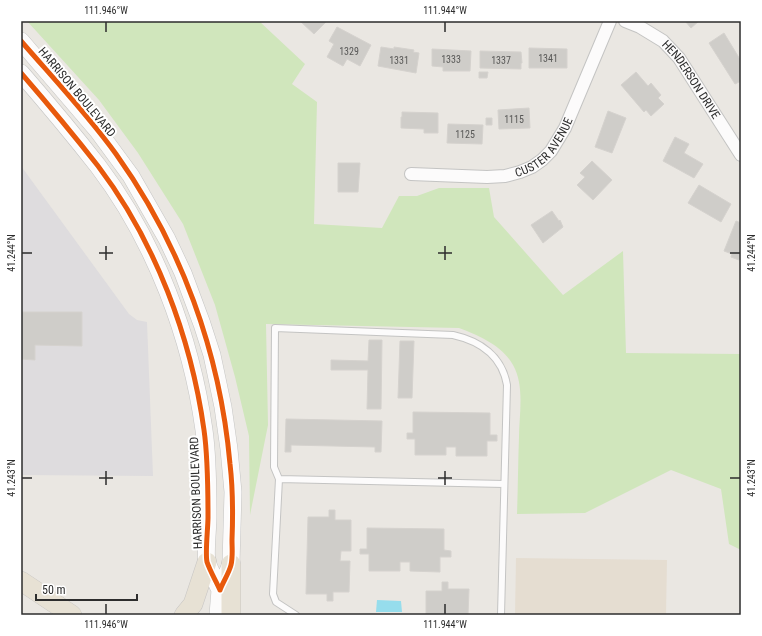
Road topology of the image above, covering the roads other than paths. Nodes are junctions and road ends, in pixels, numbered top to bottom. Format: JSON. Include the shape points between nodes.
{"nodes":[{"id":1,"x":610,"y":21,"type":"edge"},
{"id":2,"x":625,"y":21,"type":"edge"},
{"id":3,"x":21,"y":41,"type":"edge"},
{"id":4,"x":21,"y":73,"type":"edge"},
{"id":5,"x":741,"y":155,"type":"edge"},
{"id":6,"x":411,"y":174,"type":"dead end"},
{"id":7,"x":279,"y":479,"type":"junction"},
{"id":8,"x":504,"y":484,"type":"junction"},
{"id":9,"x":207,"y":562,"type":"junction"},
{"id":10,"x":231,"y":564,"type":"junction"},
{"id":11,"x":21,"y":582,"type":"edge"},
{"id":12,"x":220,"y":590,"type":"junction"},
{"id":13,"x":72,"y":615,"type":"edge"},
{"id":14,"x":184,"y":615,"type":"edge"},
{"id":15,"x":218,"y":615,"type":"edge"},
{"id":16,"x":231,"y":615,"type":"edge"},
{"id":17,"x":296,"y":615,"type":"edge"},
{"id":18,"x":501,"y":615,"type":"edge"}],
"edges":[{"from":1,"to":6,"type":"street","name":"CUSTER AVENUE","via":[[565,128],[551,151],[542,160],[532,167],[505,176]]},
{"from":2,"to":5,"type":"street","name":"HENDERSON DRIVE","via":[[663,41],[679,58]]},
{"from":3,"to":10,"type":"main road","name":"HARRISON BOULEVARD","via":[[122,163],[143,194],[183,272],[212,355],[223,407],[233,492]]},
{"from":4,"to":9,"type":"main road","name":"HARRISON BOULEVARD","via":[[82,145],[114,190],[145,242],[178,319],[192,367],[204,432],[208,503]]},
{"from":7,"to":8,"type":"lane"},
{"from":7,"to":8,"type":"lane","via":[[274,467],[275,328],[453,335],[479,344],[493,355],[506,377]]},
{"from":7,"to":17,"type":"lane","via":[[274,594],[276,602]]},
{"from":8,"to":18,"type":"lane"},
{"from":9,"to":12,"type":"main road","name":"HARRISON BOULEVARD"},
{"from":9,"to":14,"type":"main road","via":[[193,604]]},
{"from":10,"to":12,"type":"main road","name":"HARRISON BOULEVARD"},
{"from":10,"to":16,"type":"main road"},
{"from":11,"to":13,"type":"main road"},
{"from":12,"to":15,"type":"main road","name":"HARRISON BOULEVARD"}]}
